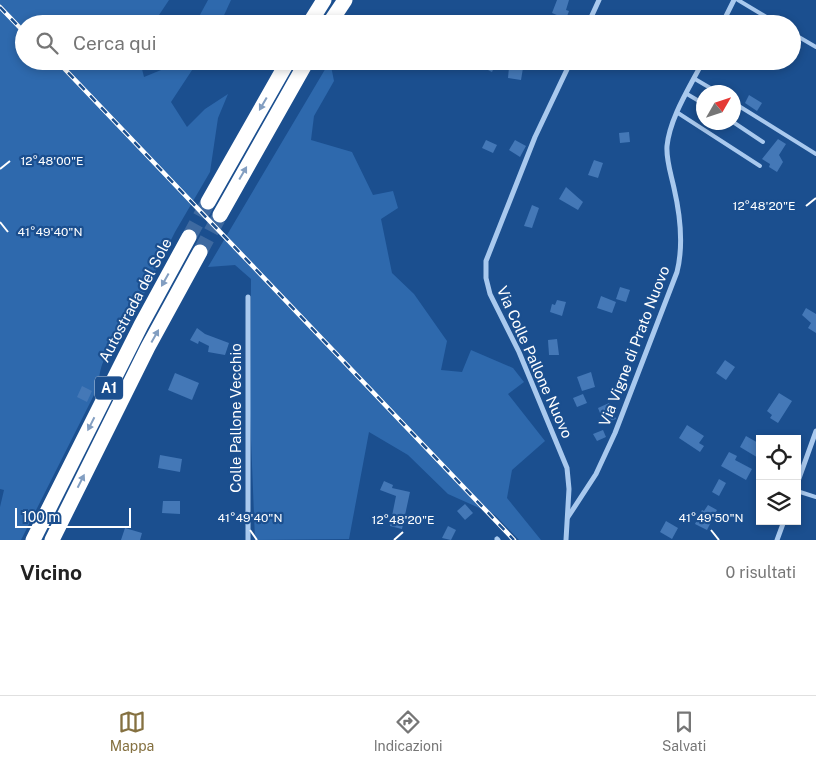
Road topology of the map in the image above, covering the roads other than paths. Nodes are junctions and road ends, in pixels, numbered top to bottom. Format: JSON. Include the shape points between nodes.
{"nodes":[{"id":1,"x":324,"y":0,"type":"edge"},
{"id":2,"x":345,"y":0,"type":"edge"},
{"id":3,"x":600,"y":0,"type":"edge"},
{"id":4,"x":734,"y":0,"type":"edge"},
{"id":5,"x":738,"y":0,"type":"edge"},
{"id":6,"x":315,"y":15,"type":"edge"},
{"id":7,"x":335,"y":15,"type":"edge"},
{"id":8,"x":592,"y":15,"type":"edge"},
{"id":9,"x":726,"y":15,"type":"edge"},
{"id":10,"x":763,"y":15,"type":"edge"},
{"id":11,"x":801,"y":38,"type":"edge"},
{"id":12,"x":816,"y":47,"type":"edge"},
{"id":13,"x":283,"y":70,"type":"edge"},
{"id":14,"x":302,"y":70,"type":"edge"},
{"id":15,"x":567,"y":70,"type":"edge"},
{"id":16,"x":699,"y":70,"type":"edge"},
{"id":17,"x":695,"y":78,"type":"junction"},
{"id":18,"x":706,"y":85,"type":"edge"},
{"id":19,"x":687,"y":94,"type":"junction"},
{"id":20,"x":696,"y":99,"type":"edge"},
{"id":21,"x":741,"y":107,"type":"edge"},
{"id":22,"x":678,"y":113,"type":"junction"},
{"id":23,"x":741,"y":127,"type":"edge"},
{"id":24,"x":763,"y":142,"type":"dead end"},
{"id":25,"x":816,"y":154,"type":"edge"},
{"id":26,"x":760,"y":166,"type":"dead end"},
{"id":27,"x":208,"y":202,"type":"tunnel mouth"},
{"id":28,"x":220,"y":216,"type":"tunnel mouth"},
{"id":29,"x":189,"y":237,"type":"tunnel mouth"},
{"id":30,"x":200,"y":252,"type":"tunnel mouth"},
{"id":31,"x":248,"y":297,"type":"dead end"},
{"id":32,"x":816,"y":431,"type":"edge"},
{"id":33,"x":798,"y":480,"type":"edge"},
{"id":34,"x":801,"y":492,"type":"edge"},
{"id":35,"x":816,"y":498,"type":"edge"},
{"id":36,"x":568,"y":518,"type":"junction"},
{"id":37,"x":783,"y":525,"type":"edge"},
{"id":38,"x":33,"y":540,"type":"edge"},
{"id":39,"x":52,"y":540,"type":"edge"},
{"id":40,"x":248,"y":540,"type":"edge"},
{"id":41,"x":566,"y":540,"type":"edge"},
{"id":42,"x":777,"y":540,"type":"edge"}],
"edges":[{"from":1,"to":6,"type":"highway"},
{"from":2,"to":7,"type":"highway"},
{"from":3,"to":8,"type":"street"},
{"from":4,"to":9,"type":"street"},
{"from":5,"to":10,"type":"lane"},
{"from":11,"to":12,"type":"lane"},
{"from":13,"to":27,"type":"highway","one_way":true},
{"from":28,"to":14,"type":"highway","one_way":true},
{"from":15,"to":36,"type":"street","name":"Via Colle Pallone Nuovo","via":[[535,137],[486,260],[485,270],[490,294],[519,352],[564,461],[569,483]]},
{"from":16,"to":17,"type":"street","name":"Via Vigne di Prato Nuovo"},
{"from":17,"to":18,"type":"lane"},
{"from":17,"to":19,"type":"street","name":"Via Vigne di Prato Nuovo"},
{"from":19,"to":20,"type":"lane"},
{"from":19,"to":22,"type":"street","name":"Via Vigne di Prato Nuovo"},
{"from":21,"to":25,"type":"lane"},
{"from":22,"to":26,"type":"lane"},
{"from":22,"to":36,"type":"street","name":"Via Vigne di Prato Nuovo","via":[[670,131],[667,153],[680,221],[681,252],[677,272],[615,433],[596,474]]},
{"from":23,"to":24,"type":"lane"},
{"from":29,"to":38,"type":"highway","name":"Autostrada del Sole","number":"A1","one_way":true},
{"from":39,"to":30,"type":"highway","number":"A1","one_way":true,"via":[[148,347]]},
{"from":31,"to":40,"type":"street","name":"Colle Pallone Vecchio"},
{"from":32,"to":33,"type":"street"},
{"from":34,"to":35,"type":"lane"},
{"from":36,"to":41,"type":"street","name":"Via Colle Pallone Nuovo"},
{"from":37,"to":42,"type":"street"}]}
